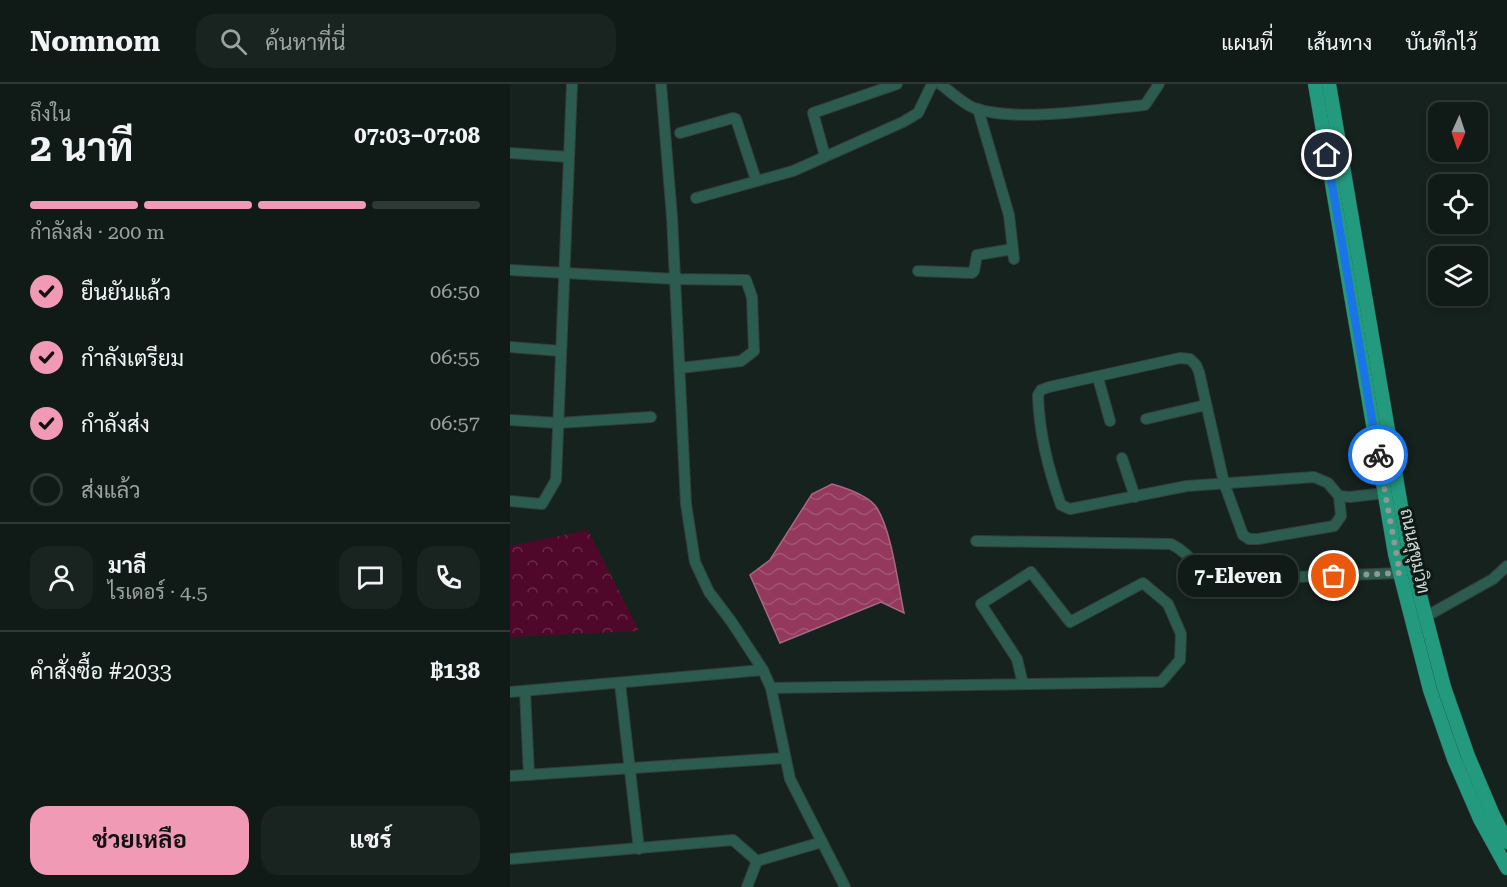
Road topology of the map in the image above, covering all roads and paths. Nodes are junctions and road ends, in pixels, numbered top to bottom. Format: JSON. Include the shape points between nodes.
{"nodes":[{"id":1,"x":572,"y":84,"type":"edge"},
{"id":2,"x":661,"y":84,"type":"edge"},
{"id":3,"x":897,"y":84,"type":"edge"},
{"id":4,"x":932,"y":84,"type":"edge"},
{"id":5,"x":940,"y":84,"type":"edge"},
{"id":6,"x":1159,"y":84,"type":"edge"},
{"id":7,"x":1315,"y":84,"type":"edge"},
{"id":8,"x":1329,"y":84,"type":"edge"},
{"id":9,"x":978,"y":109,"type":"junction"},
{"id":10,"x":680,"y":133,"type":"dead end"},
{"id":11,"x":510,"y":153,"type":"edge"},
{"id":12,"x":825,"y":156,"type":"junction"},
{"id":13,"x":569,"y":158,"type":"junction"},
{"id":14,"x":756,"y":180,"type":"junction"},
{"id":15,"x":696,"y":198,"type":"dead end"},
{"id":16,"x":510,"y":270,"type":"edge"},
{"id":17,"x":918,"y":271,"type":"dead end"},
{"id":18,"x":563,"y":273,"type":"junction"},
{"id":19,"x":675,"y":279,"type":"junction"},
{"id":20,"x":510,"y":347,"type":"edge"},
{"id":21,"x":561,"y":351,"type":"junction"},
{"id":22,"x":680,"y":368,"type":"junction"},
{"id":23,"x":1098,"y":378,"type":"junction"},
{"id":24,"x":1206,"y":405,"type":"junction"},
{"id":25,"x":651,"y":417,"type":"dead end"},
{"id":26,"x":1146,"y":419,"type":"dead end"},
{"id":27,"x":510,"y":420,"type":"edge"},
{"id":28,"x":1110,"y":421,"type":"dead end"},
{"id":29,"x":558,"y":423,"type":"junction"},
{"id":30,"x":1122,"y":458,"type":"dead end"},
{"id":31,"x":1224,"y":483,"type":"junction"},
{"id":32,"x":1384,"y":493,"type":"junction"},
{"id":33,"x":1340,"y":496,"type":"junction"},
{"id":34,"x":1135,"y":497,"type":"junction"},
{"id":35,"x":510,"y":501,"type":"edge"},
{"id":36,"x":976,"y":541,"type":"dead end"},
{"id":37,"x":1507,"y":566,"type":"edge"},
{"id":38,"x":1400,"y":573,"type":"junction"},
{"id":39,"x":1425,"y":618,"type":"junction"},
{"id":40,"x":763,"y":670,"type":"junction"},
{"id":41,"x":620,"y":683,"type":"junction"},
{"id":42,"x":1023,"y":684,"type":"junction"},
{"id":43,"x":771,"y":688,"type":"junction"},
{"id":44,"x":525,"y":691,"type":"junction"},
{"id":45,"x":510,"y":692,"type":"edge"},
{"id":46,"x":785,"y":758,"type":"junction"},
{"id":47,"x":629,"y":769,"type":"junction"},
{"id":48,"x":529,"y":775,"type":"junction"},
{"id":49,"x":510,"y":776,"type":"edge"},
{"id":50,"x":822,"y":842,"type":"junction"},
{"id":51,"x":1507,"y":842,"type":"edge"},
{"id":52,"x":639,"y":849,"type":"junction"},
{"id":53,"x":510,"y":859,"type":"edge"},
{"id":54,"x":757,"y":861,"type":"junction"},
{"id":55,"x":1507,"y":868,"type":"edge"},
{"id":56,"x":747,"y":887,"type":"edge"},
{"id":57,"x":845,"y":887,"type":"edge"}],
"edges":[{"from":1,"to":13,"type":"street"},
{"from":2,"to":19,"type":"street"},
{"from":3,"to":12,"type":"street","via":[[813,113]]},
{"from":4,"to":12,"type":"street","via":[[912,118]]},
{"from":5,"to":9,"type":"street"},
{"from":6,"to":9,"type":"street","via":[[1145,105],[1044,114]]},
{"from":7,"to":32,"type":"main road","name":"ถนนสุขุมวิท"},
{"from":8,"to":39,"type":"main road","name":"ถนนสุขุมวิท","via":[[1409,553]]},
{"from":9,"to":17,"type":"street","via":[[1009,215],[1014,254],[977,255],[972,273]]},
{"from":10,"to":14,"type":"street","via":[[736,119]]},
{"from":11,"to":13,"type":"street"},
{"from":12,"to":14,"type":"street","via":[[777,176]]},
{"from":13,"to":18,"type":"street"},
{"from":14,"to":15,"type":"street"},
{"from":16,"to":18,"type":"street"},
{"from":18,"to":19,"type":"street"},
{"from":18,"to":21,"type":"street"},
{"from":19,"to":22,"type":"street"},
{"from":19,"to":22,"type":"street","via":[[746,280],[752,297],[754,351],[741,361]]},
{"from":20,"to":21,"type":"street"},
{"from":21,"to":29,"type":"street"},
{"from":22,"to":40,"type":"street","via":[[686,504],[695,562],[709,592]]},
{"from":23,"to":24,"type":"street","via":[[1190,358],[1196,364]]},
{"from":23,"to":28,"type":"street"},
{"from":23,"to":34,"type":"street","via":[[1049,387],[1038,395],[1043,446],[1055,489],[1061,505],[1070,509]]},
{"from":24,"to":26,"type":"street"},
{"from":24,"to":31,"type":"street"},
{"from":25,"to":29,"type":"street"},
{"from":27,"to":29,"type":"street"},
{"from":29,"to":35,"type":"street","via":[[556,480],[548,498],[542,504]]},
{"from":30,"to":34,"type":"street"},
{"from":31,"to":33,"type":"street","via":[[1314,477],[1328,483]]},
{"from":31,"to":33,"type":"street","via":[[1239,529],[1249,539],[1334,526],[1341,516]]},
{"from":31,"to":34,"type":"street"},
{"from":32,"to":33,"type":"street"},
{"from":32,"to":38,"type":"main road","name":"ถนนสุขุมวิท"},
{"from":36,"to":38,"type":"street","via":[[1171,544],[1183,549],[1216,583]]},
{"from":37,"to":39,"type":"street","via":[[1493,579]]},
{"from":38,"to":55,"type":"main road","name":"ถนนสุขุมวิท","via":[[1430,690],[1454,759]]},
{"from":39,"to":51,"type":"main road","name":"ถนนสุขุมวิท","via":[[1467,756]]},
{"from":40,"to":41,"type":"street"},
{"from":40,"to":43,"type":"street"},
{"from":41,"to":44,"type":"street"},
{"from":41,"to":47,"type":"street"},
{"from":42,"to":42,"type":"street","via":[[1017,659],[981,604],[1030,572],[1070,622],[1143,583],[1168,604],[1181,634],[1180,660],[1161,682]]},
{"from":42,"to":43,"type":"street"},
{"from":43,"to":46,"type":"street"},
{"from":44,"to":45,"type":"street"},
{"from":44,"to":48,"type":"street"},
{"from":46,"to":47,"type":"street"},
{"from":46,"to":50,"type":"street","via":[[790,779]]},
{"from":47,"to":48,"type":"street"},
{"from":47,"to":52,"type":"street"},
{"from":48,"to":49,"type":"street"},
{"from":50,"to":54,"type":"street"},
{"from":50,"to":57,"type":"street"},
{"from":52,"to":53,"type":"street"},
{"from":52,"to":54,"type":"street","via":[[733,840]]},
{"from":54,"to":56,"type":"street"}]}
